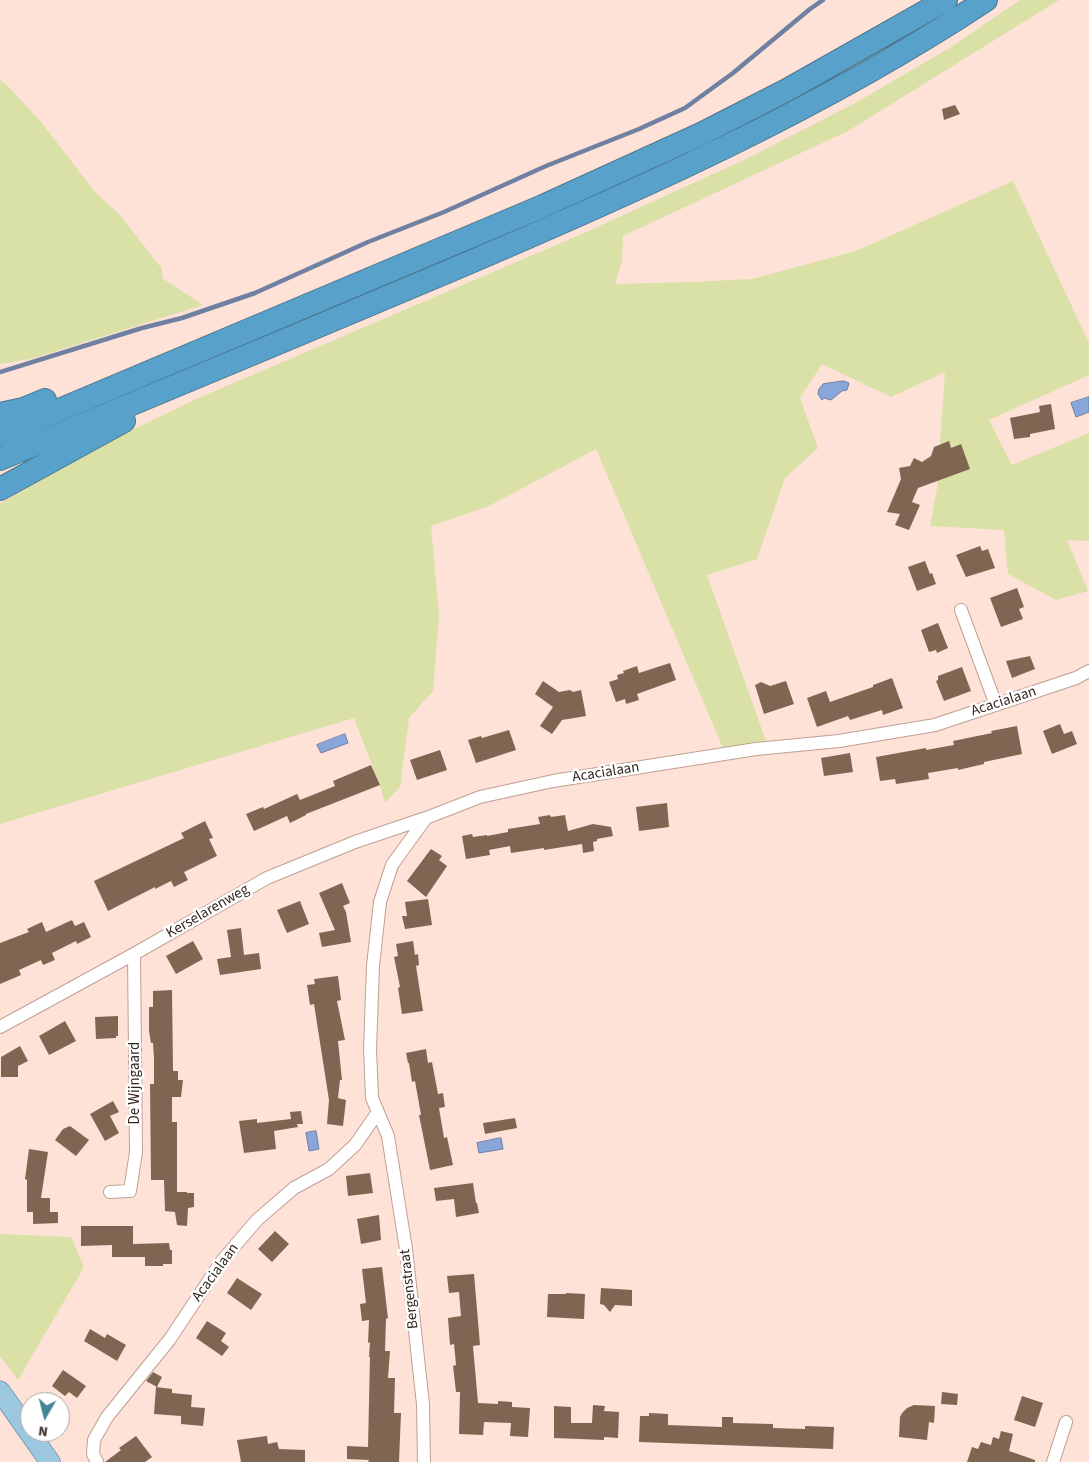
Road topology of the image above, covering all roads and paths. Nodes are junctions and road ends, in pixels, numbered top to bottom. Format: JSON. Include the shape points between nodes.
{"nodes":[{"id":1,"x":946,"y":0,"type":"edge"},
{"id":2,"x":986,"y":0,"type":"edge"},
{"id":3,"x":165,"y":366,"type":"junction"},
{"id":4,"x":155,"y":394,"type":"junction"},
{"id":5,"x":0,"y":414,"type":"edge"},
{"id":6,"x":0,"y":435,"type":"edge"},
{"id":7,"x":0,"y":459,"type":"edge"},
{"id":8,"x":0,"y":489,"type":"edge"},
{"id":9,"x":961,"y":610,"type":"dead end"},
{"id":10,"x":1089,"y":671,"type":"edge"},
{"id":11,"x":996,"y":705,"type":"junction"},
{"id":12,"x":426,"y":818,"type":"junction"},
{"id":13,"x":134,"y":954,"type":"junction"},
{"id":14,"x":0,"y":1027,"type":"edge"},
{"id":15,"x":379,"y":1115,"type":"junction"},
{"id":16,"x":110,"y":1192,"type":"dead end"},
{"id":17,"x":5,"y":1397,"type":"edge"},
{"id":18,"x":20,"y":1413,"type":"edge"},
{"id":19,"x":1066,"y":1422,"type":"dead end"},
{"id":20,"x":45,"y":1442,"type":"edge"},
{"id":21,"x":50,"y":1462,"type":"edge"},
{"id":22,"x":61,"y":1462,"type":"edge"},
{"id":23,"x":97,"y":1462,"type":"edge"},
{"id":24,"x":424,"y":1462,"type":"edge"},
{"id":25,"x":1053,"y":1462,"type":"edge"}],
"edges":[{"from":1,"to":3,"type":"highway","via":[[796,85],[701,134],[543,206]]},
{"from":2,"to":4,"type":"highway","via":[[868,72],[712,154],[549,228]]},
{"from":3,"to":5,"type":"highway","via":[[136,365],[23,409]]},
{"from":3,"to":6,"type":"highway"},
{"from":4,"to":7,"type":"highway"},
{"from":4,"to":8,"type":"highway","via":[[129,418]]},
{"from":9,"to":11,"type":"street"},
{"from":10,"to":11,"type":"street","name":"Acacialaan"},
{"from":11,"to":12,"type":"street","name":"Acacialaan","via":[[935,724],[839,741],[756,750],[553,781],[480,797]]},
{"from":12,"to":13,"type":"street","name":"Kerselarenweg","via":[[355,842],[268,878]]},
{"from":12,"to":15,"type":"street","via":[[392,865],[380,902],[373,966],[370,1049],[372,1098]]},
{"from":13,"to":14,"type":"street","name":"Kerselarenweg"},
{"from":13,"to":16,"type":"street","name":"De Wijngaard","via":[[136,1152],[130,1192]]},
{"from":15,"to":23,"type":"street","name":"Acacialaan","via":[[329,1169],[294,1188],[257,1220],[221,1262],[170,1339],[107,1417],[94,1440],[93,1454]]},
{"from":15,"to":24,"type":"street","name":"Bergenstraat","via":[[388,1136],[406,1249],[423,1404]]},
{"from":17,"to":18,"type":"main road"},
{"from":17,"to":21,"type":"main road"},
{"from":19,"to":25,"type":"street"},
{"from":20,"to":22,"type":"main road"}]}
